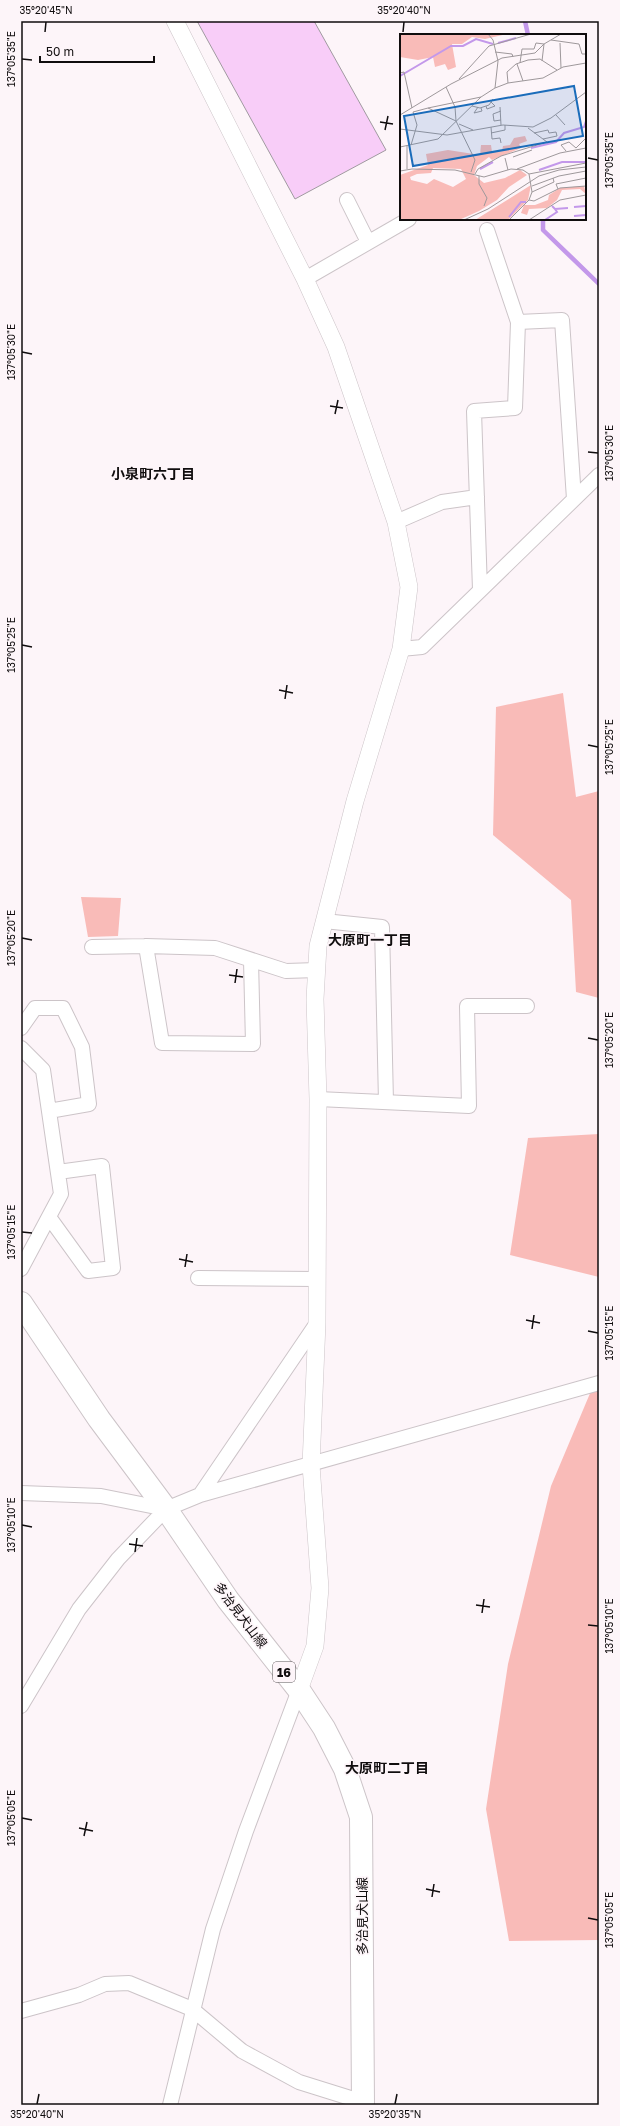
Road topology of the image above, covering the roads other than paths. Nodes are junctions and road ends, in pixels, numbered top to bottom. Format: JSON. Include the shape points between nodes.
{"nodes":[{"id":1,"x":175,"y":21,"type":"edge"},
{"id":2,"x":347,"y":200,"type":"dead end"},
{"id":3,"x":407,"y":220,"type":"edge"},
{"id":4,"x":487,"y":230,"type":"dead end"},
{"id":5,"x":368,"y":242,"type":"junction"},
{"id":6,"x":306,"y":279,"type":"junction"},
{"id":7,"x":518,"y":322,"type":"junction"},
{"id":8,"x":599,"y":475,"type":"edge"},
{"id":9,"x":477,"y":497,"type":"junction"},
{"id":10,"x":574,"y":499,"type":"junction"},
{"id":11,"x":396,"y":522,"type":"junction"},
{"id":12,"x":480,"y":590,"type":"junction"},
{"id":13,"x":401,"y":649,"type":"junction"},
{"id":14,"x":324,"y":921,"type":"junction"},
{"id":15,"x":146,"y":946,"type":"junction"},
{"id":16,"x":92,"y":947,"type":"dead end"},
{"id":17,"x":252,"y":960,"type":"junction"},
{"id":18,"x":317,"y":970,"type":"junction"},
{"id":19,"x":527,"y":1006,"type":"dead end"},
{"id":20,"x":21,"y":1028,"type":"edge"},
{"id":21,"x":21,"y":1048,"type":"edge"},
{"id":22,"x":318,"y":1099,"type":"junction"},
{"id":23,"x":386,"y":1102,"type":"junction"},
{"id":24,"x":49,"y":1111,"type":"junction"},
{"id":25,"x":58,"y":1172,"type":"junction"},
{"id":26,"x":49,"y":1217,"type":"junction"},
{"id":27,"x":21,"y":1269,"type":"edge"},
{"id":28,"x":198,"y":1278,"type":"dead end"},
{"id":29,"x":317,"y":1279,"type":"junction"},
{"id":30,"x":21,"y":1303,"type":"edge"},
{"id":31,"x":317,"y":1323,"type":"junction"},
{"id":32,"x":599,"y":1383,"type":"edge"},
{"id":33,"x":311,"y":1465,"type":"junction"},
{"id":34,"x":21,"y":1493,"type":"edge"},
{"id":35,"x":200,"y":1495,"type":"junction"},
{"id":36,"x":166,"y":1509,"type":"junction"},
{"id":37,"x":299,"y":1690,"type":"junction"},
{"id":38,"x":21,"y":1706,"type":"edge"},
{"id":39,"x":192,"y":2009,"type":"junction"},
{"id":40,"x":21,"y":2011,"type":"edge"},
{"id":41,"x":363,"y":2104,"type":"edge"},
{"id":42,"x":170,"y":2105,"type":"edge"}],
"edges":[{"from":1,"to":6,"type":"street"},
{"from":2,"to":5,"type":"street"},
{"from":3,"to":5,"type":"street"},
{"from":4,"to":7,"type":"street"},
{"from":5,"to":6,"type":"street"},
{"from":6,"to":11,"type":"street","via":[[336,347]]},
{"from":7,"to":9,"type":"street","via":[[515,408],[474,411]]},
{"from":7,"to":10,"type":"street","via":[[562,320]]},
{"from":8,"to":10,"type":"street"},
{"from":9,"to":11,"type":"street","via":[[442,502]]},
{"from":9,"to":12,"type":"street"},
{"from":10,"to":12,"type":"street"},
{"from":11,"to":13,"type":"street","via":[[409,587]]},
{"from":12,"to":13,"type":"street","via":[[422,647]]},
{"from":13,"to":14,"type":"street","via":[[355,801]]},
{"from":14,"to":18,"type":"street","via":[[318,946]]},
{"from":14,"to":23,"type":"street","via":[[382,927]]},
{"from":15,"to":16,"type":"street"},
{"from":15,"to":17,"type":"street","via":[[215,948]]},
{"from":15,"to":17,"type":"street","via":[[162,1043],[253,1044]]},
{"from":17,"to":18,"type":"street","via":[[286,970]]},
{"from":18,"to":22,"type":"street","via":[[315,999]]},
{"from":19,"to":23,"type":"street","via":[[467,1006],[469,1106]]},
{"from":20,"to":24,"type":"street","via":[[36,1008],[63,1008],[82,1047],[89,1104]]},
{"from":21,"to":24,"type":"street","via":[[43,1070]]},
{"from":22,"to":23,"type":"street"},
{"from":22,"to":29,"type":"street"},
{"from":24,"to":25,"type":"street"},
{"from":25,"to":26,"type":"street","via":[[61,1194]]},
{"from":25,"to":26,"type":"street","via":[[102,1166],[113,1268],[88,1271]]},
{"from":26,"to":27,"type":"street"},
{"from":28,"to":29,"type":"street"},
{"from":29,"to":31,"type":"street"},
{"from":30,"to":36,"type":"main road","name":"多治見犬山線","number":"16","via":[[99,1419]]},
{"from":31,"to":33,"type":"street"},
{"from":31,"to":35,"type":"street"},
{"from":32,"to":33,"type":"street"},
{"from":33,"to":35,"type":"street"},
{"from":33,"to":37,"type":"street","via":[[320,1588],[315,1646]]},
{"from":34,"to":36,"type":"street","via":[[101,1496]]},
{"from":35,"to":36,"type":"street"},
{"from":36,"to":37,"type":"main road","name":"多治見犬山線","number":"16","via":[[228,1600]]},
{"from":36,"to":38,"type":"street","via":[[118,1559],[79,1609]]},
{"from":37,"to":39,"type":"street","via":[[213,1929]]},
{"from":37,"to":41,"type":"main road","name":"多治見犬山線","number":"16","via":[[324,1728],[345,1769],[361,1817]]},
{"from":39,"to":40,"type":"street","via":[[129,1983],[104,1984]]},
{"from":39,"to":41,"type":"street","via":[[242,2051],[299,2082]]},
{"from":39,"to":42,"type":"street"}]}
